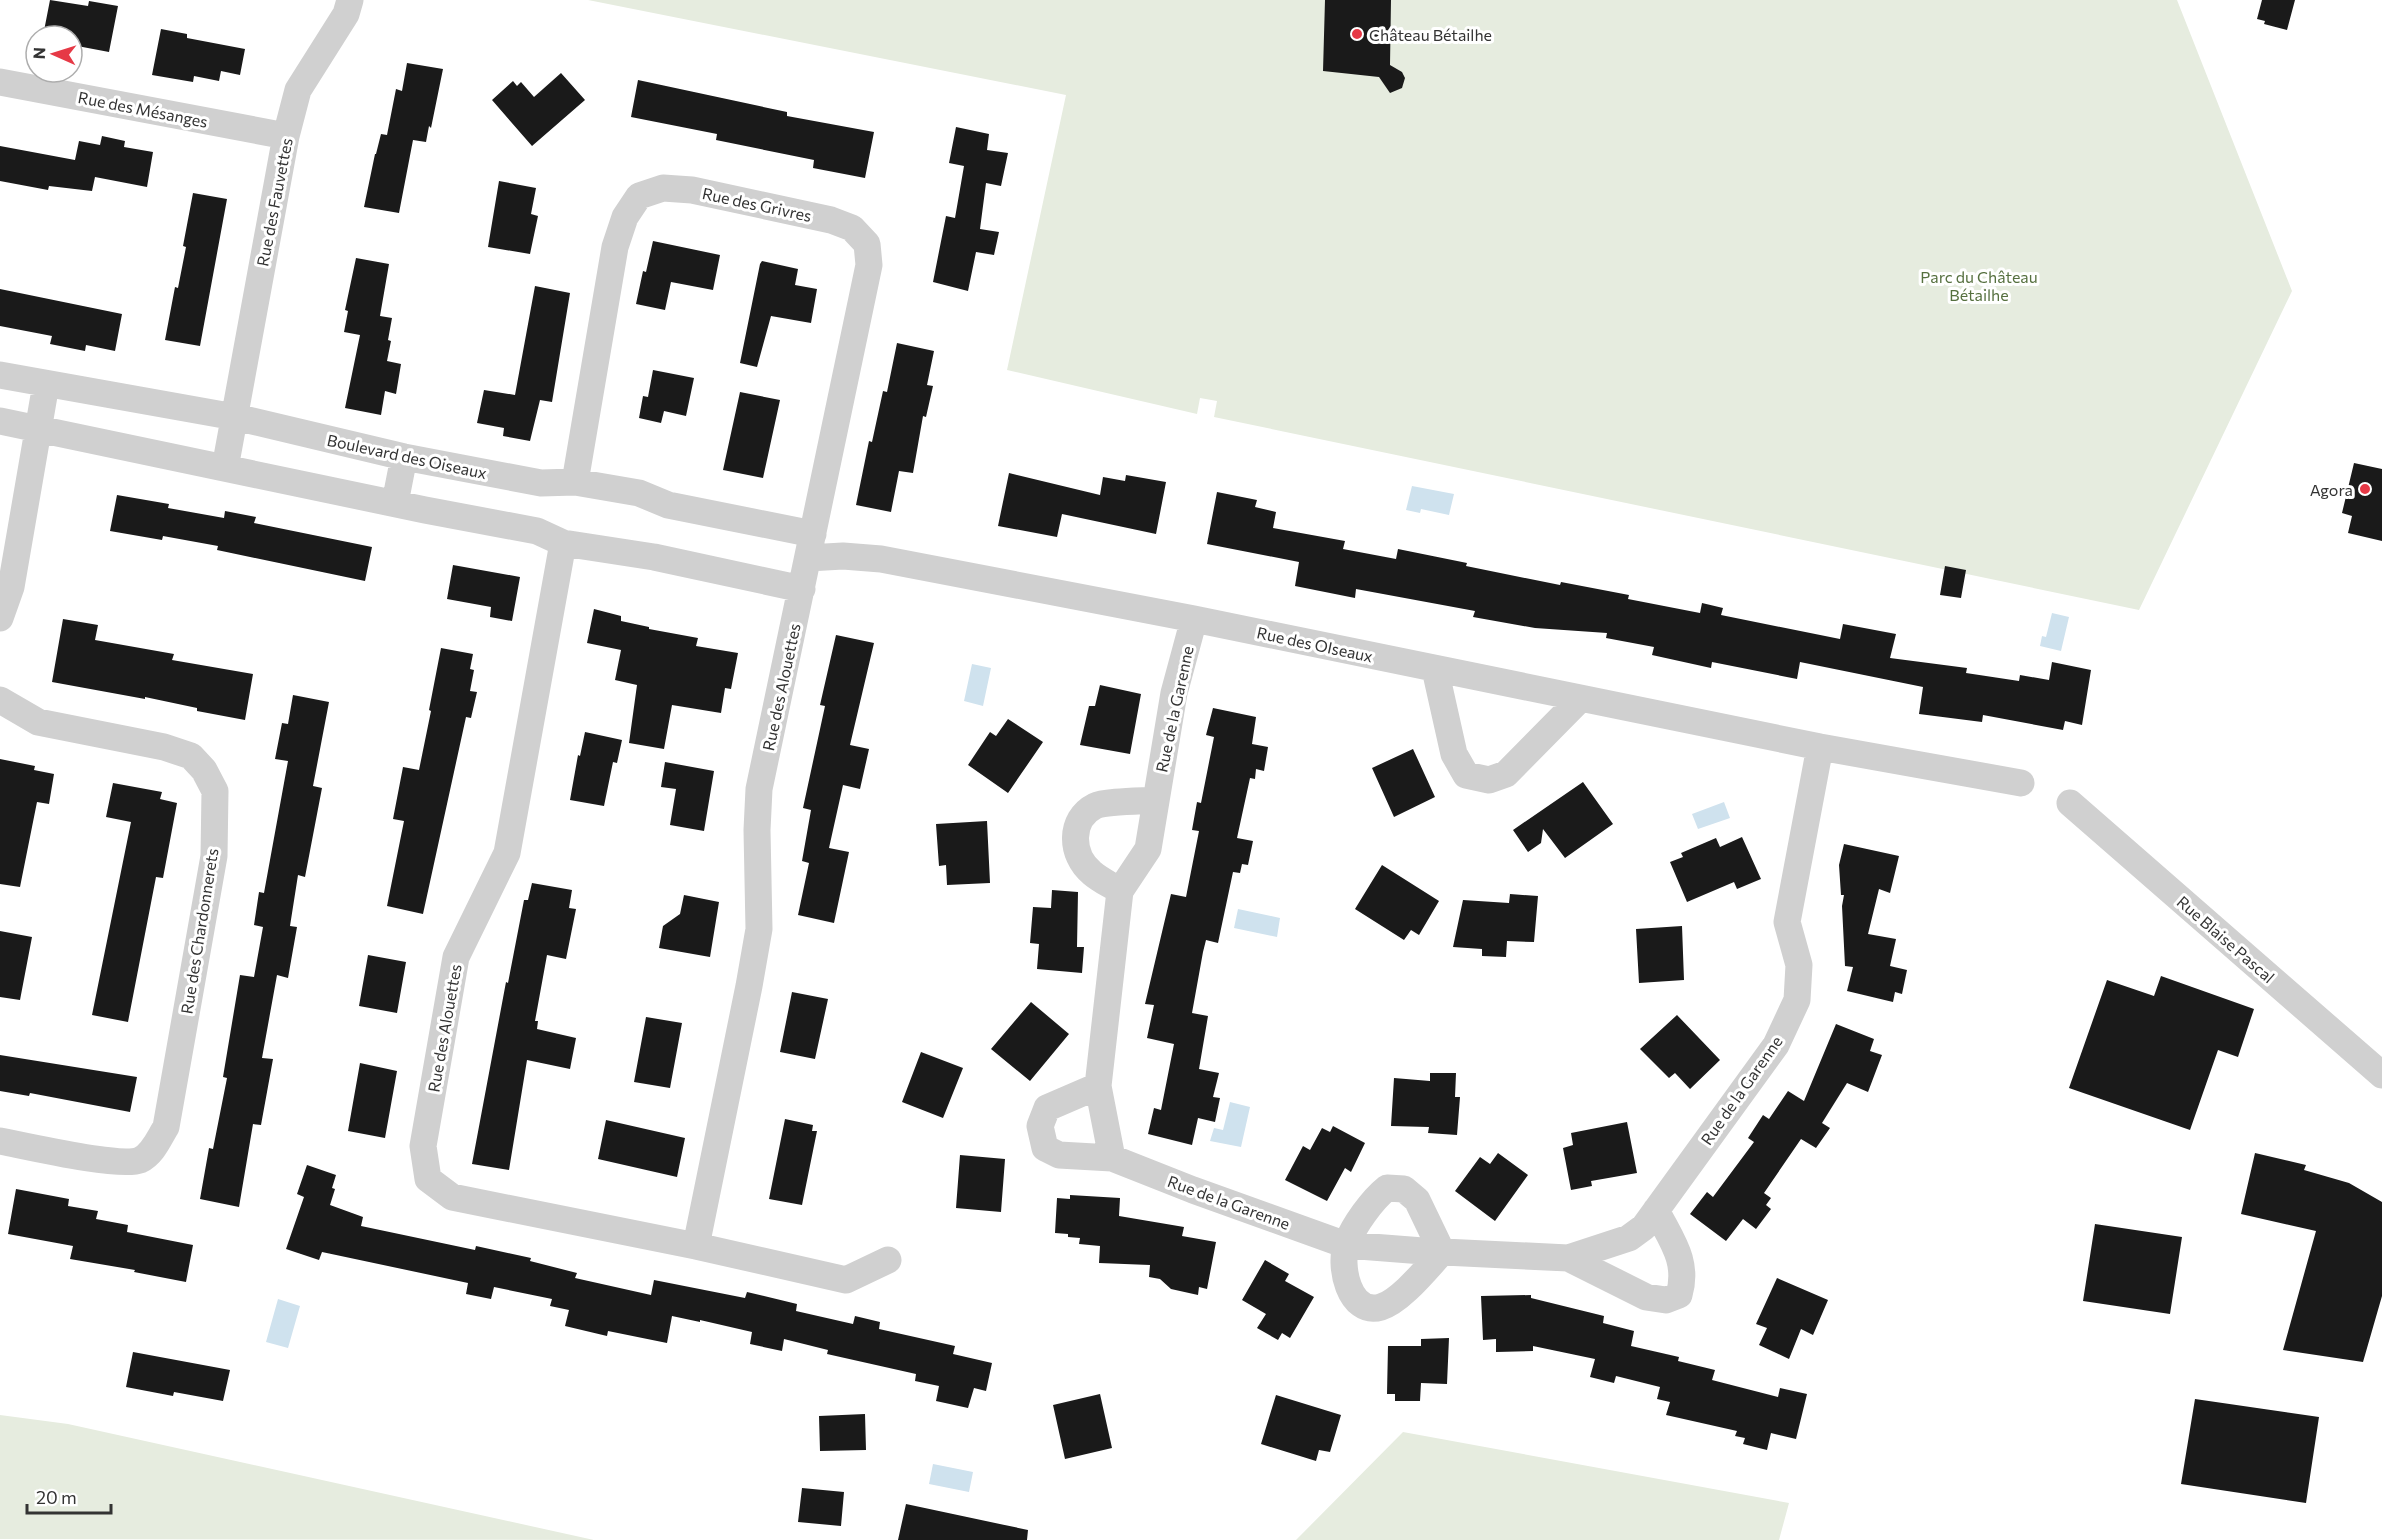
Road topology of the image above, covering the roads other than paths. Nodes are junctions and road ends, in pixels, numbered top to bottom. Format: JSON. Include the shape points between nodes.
{"nodes":[{"id":1,"x":350,"y":0,"type":"edge"},
{"id":2,"x":0,"y":82,"type":"edge"},
{"id":3,"x":286,"y":136,"type":"junction"},
{"id":4,"x":0,"y":375,"type":"edge"},
{"id":5,"x":46,"y":384,"type":"junction"},
{"id":6,"x":235,"y":417,"type":"junction"},
{"id":7,"x":0,"y":421,"type":"edge"},
{"id":8,"x":38,"y":429,"type":"junction"},
{"id":9,"x":404,"y":457,"type":"junction"},
{"id":10,"x":225,"y":468,"type":"junction"},
{"id":11,"x":575,"y":482,"type":"junction"},
{"id":12,"x":395,"y":503,"type":"junction"},
{"id":13,"x":563,"y":543,"type":"junction"},
{"id":14,"x":811,"y":546,"type":"junction"},
{"id":15,"x":802,"y":589,"type":"junction"},
{"id":16,"x":0,"y":618,"type":"edge"},
{"id":17,"x":1194,"y":619,"type":"junction"},
{"id":18,"x":1435,"y":669,"type":"junction"},
{"id":19,"x":1580,"y":699,"type":"junction"},
{"id":20,"x":0,"y":700,"type":"edge"},
{"id":21,"x":1820,"y":747,"type":"junction"},
{"id":22,"x":2021,"y":783,"type":"dead end"},
{"id":23,"x":1156,"y":800,"type":"junction"},
{"id":24,"x":2070,"y":803,"type":"dead end"},
{"id":25,"x":1120,"y":891,"type":"junction"},
{"id":26,"x":2382,"y":1075,"type":"edge"},
{"id":27,"x":1098,"y":1086,"type":"junction"},
{"id":28,"x":0,"y":1141,"type":"edge"},
{"id":29,"x":1112,"y":1158,"type":"junction"},
{"id":30,"x":1656,"y":1210,"type":"junction"},
{"id":31,"x":1346,"y":1245,"type":"junction"},
{"id":32,"x":696,"y":1246,"type":"junction"},
{"id":33,"x":1442,"y":1252,"type":"junction"},
{"id":34,"x":1568,"y":1258,"type":"junction"},
{"id":35,"x":888,"y":1260,"type":"dead end"}],
"edges":[{"from":1,"to":3,"type":"street","name":"Rue des Fauvettes","via":[[346,14],[298,90]]},
{"from":2,"to":3,"type":"street","name":"Rue des Mésanges"},
{"from":3,"to":6,"type":"street","name":"Rue des Fauvettes"},
{"from":4,"to":5,"type":"street","name":"Boulevard des Oiseaux"},
{"from":5,"to":6,"type":"street","name":"Boulevard des Oiseaux"},
{"from":5,"to":8,"type":"street"},
{"from":6,"to":9,"type":"street","name":"Boulevard des Oiseaux"},
{"from":6,"to":10,"type":"street","name":"Rue des Fauvettes"},
{"from":7,"to":8,"type":"street"},
{"from":8,"to":10,"type":"street"},
{"from":8,"to":16,"type":"street","via":[[11,587]]},
{"from":9,"to":11,"type":"street","name":"Boulevard des Oiseaux","via":[[541,483]]},
{"from":9,"to":12,"type":"street"},
{"from":10,"to":12,"type":"street"},
{"from":11,"to":14,"type":"street","name":"Boulevard des Oiseaux","via":[[639,493]]},
{"from":11,"to":14,"type":"street","name":"Rue des Grivres","via":[[615,247],[625,217],[639,196],[663,188],[692,190],[820,218],[852,228],[867,244],[869,265]]},
{"from":12,"to":13,"type":"street","via":[[537,531]]},
{"from":13,"to":15,"type":"street","via":[[654,557]]},
{"from":13,"to":32,"type":"street","name":"Rue des Alouettes","via":[[507,853],[456,957],[423,1146],[428,1179],[452,1197]]},
{"from":14,"to":15,"type":"street","name":"Rue des Grivres"},
{"from":14,"to":17,"type":"street","name":"Rue des OIseaux","via":[[843,556],[881,559]]},
{"from":15,"to":32,"type":"street","name":"Rue des Alouettes","via":[[759,789],[759,929]]},
{"from":17,"to":18,"type":"street","name":"Rue des OIseaux"},
{"from":17,"to":23,"type":"street","name":"Rue de la Garenne","via":[[1174,693]]},
{"from":18,"to":19,"type":"street","name":"Rue des OIseaux"},
{"from":18,"to":19,"type":"street","via":[[1454,754],[1466,775],[1489,780],[1506,774]]},
{"from":19,"to":21,"type":"street","name":"Rue des OIseaux"},
{"from":20,"to":28,"type":"street","name":"Rue des Chardonnerets","via":[[38,722],[191,756],[204,770],[214,791],[214,856],[166,1127],[154,1148],[139,1160],[106,1161]]},
{"from":21,"to":22,"type":"street","name":"Rue des OIseaux"},
{"from":21,"to":30,"type":"street","name":"Rue de la Garenne","via":[[1787,921],[1799,965],[1797,1000],[1776,1045]]},
{"from":23,"to":25,"type":"street","name":"Rue de la Garenne","via":[[1148,849]]},
{"from":23,"to":25,"type":"street","via":[[1096,805],[1079,818],[1074,835],[1079,854],[1090,872]]},
{"from":24,"to":26,"type":"street","name":"Rue Blaise Pascal"},
{"from":25,"to":27,"type":"street","name":"Rue de la Garenne"},
{"from":27,"to":29,"type":"street","name":"Rue de la Garenne"},
{"from":27,"to":29,"type":"street","name":"Rue de la Garenne","via":[[1047,1108],[1040,1126],[1045,1148],[1059,1155]]},
{"from":29,"to":31,"type":"street","name":"Rue de la Garenne"},
{"from":30,"to":34,"type":"street","name":"Rue de la Garenne","via":[[1644,1227],[1629,1238]]},
{"from":30,"to":34,"type":"street","name":"Rue de la Garenne","via":[[1681,1261],[1684,1279],[1679,1295],[1666,1300],[1646,1297]]},
{"from":31,"to":33,"type":"street","name":"Rue de la Garenne"},
{"from":31,"to":33,"type":"street","via":[[1375,1198],[1387,1188],[1404,1189],[1417,1200]]},
{"from":31,"to":33,"type":"street","via":[[1345,1275],[1351,1296],[1363,1306],[1380,1308],[1395,1300]]},
{"from":32,"to":35,"type":"street","name":"Rue des Alouettes","via":[[846,1280]]},
{"from":33,"to":34,"type":"street","name":"Rue de la Garenne"}]}
